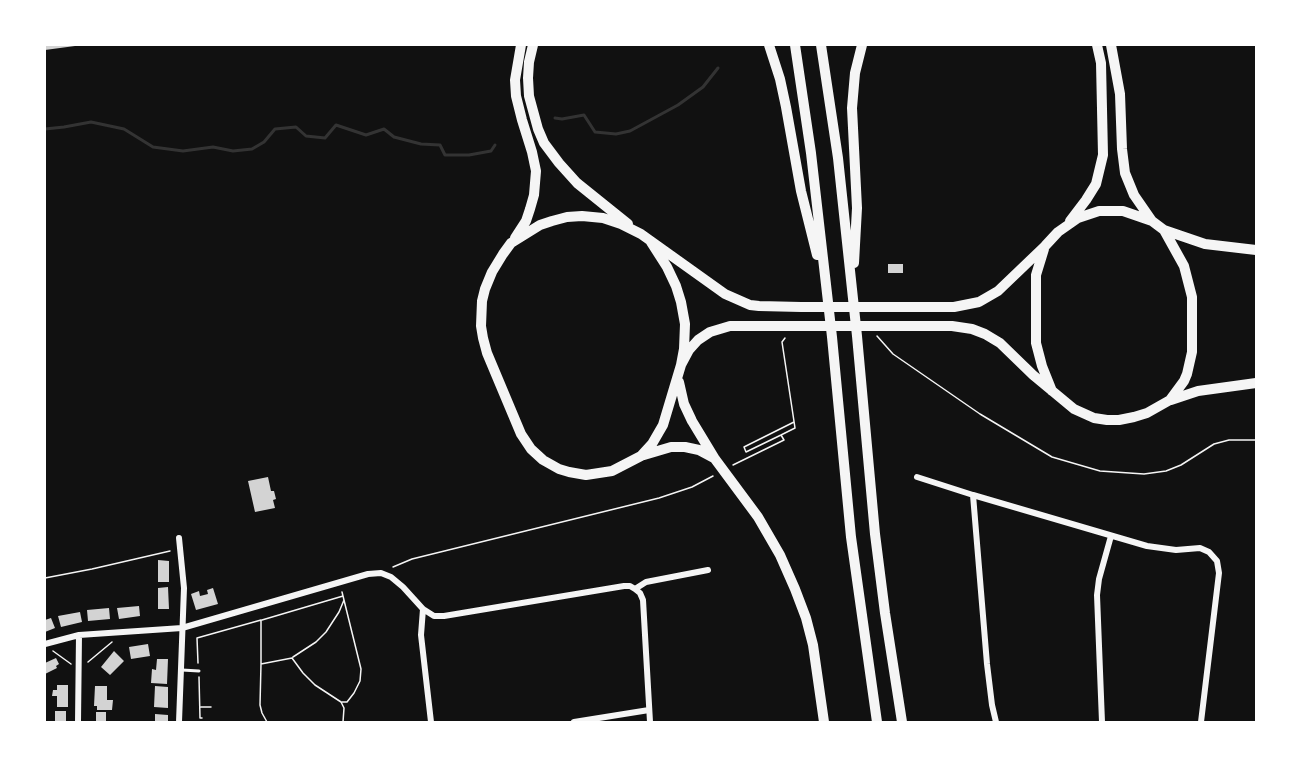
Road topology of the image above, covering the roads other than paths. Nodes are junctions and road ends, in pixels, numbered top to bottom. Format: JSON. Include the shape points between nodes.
{"nodes":[{"id":1,"x":521,"y":45,"type":"edge"},
{"id":2,"x":533,"y":45,"type":"edge"},
{"id":3,"x":769,"y":45,"type":"edge"},
{"id":4,"x":795,"y":45,"type":"edge"},
{"id":5,"x":821,"y":45,"type":"edge"},
{"id":6,"x":862,"y":45,"type":"edge"},
{"id":7,"x":1097,"y":45,"type":"edge"},
{"id":8,"x":1112,"y":45,"type":"edge"},
{"id":9,"x":1152,"y":221,"type":"junction"},
{"id":10,"x":1068,"y":224,"type":"junction"},
{"id":11,"x":1164,"y":230,"type":"junction"},
{"id":12,"x":641,"y":234,"type":"junction"},
{"id":13,"x":651,"y":242,"type":"junction"},
{"id":14,"x":511,"y":243,"type":"junction"},
{"id":15,"x":1045,"y":246,"type":"junction"},
{"id":16,"x":1256,"y":250,"type":"edge"},
{"id":17,"x":827,"y":296,"type":"junction"},
{"id":18,"x":853,"y":296,"type":"junction"},
{"id":19,"x":681,"y":365,"type":"junction"},
{"id":20,"x":678,"y":378,"type":"junction"},
{"id":21,"x":1256,"y":383,"type":"edge"},
{"id":22,"x":1054,"y":394,"type":"junction"},
{"id":23,"x":1170,"y":400,"type":"junction"},
{"id":24,"x":641,"y":456,"type":"junction"},
{"id":25,"x":715,"y":459,"type":"junction"},
{"id":26,"x":917,"y":477,"type":"dead end"},
{"id":27,"x":973,"y":495,"type":"junction"},
{"id":28,"x":1111,"y":536,"type":"junction"},
{"id":29,"x":179,"y":538,"type":"dead end"},
{"id":30,"x":708,"y":570,"type":"dead end"},
{"id":31,"x":635,"y":589,"type":"junction"},
{"id":32,"x":423,"y":609,"type":"junction"},
{"id":33,"x":182,"y":628,"type":"junction"},
{"id":34,"x":79,"y":635,"type":"junction"},
{"id":35,"x":45,"y":644,"type":"edge"},
{"id":36,"x":181,"y":670,"type":"junction"},
{"id":37,"x":199,"y":671,"type":"road end"},
{"id":38,"x":649,"y":710,"type":"junction"},
{"id":39,"x":78,"y":722,"type":"edge"},
{"id":40,"x":179,"y":722,"type":"edge"},
{"id":41,"x":431,"y":722,"type":"edge"},
{"id":42,"x":574,"y":722,"type":"edge"},
{"id":43,"x":650,"y":722,"type":"edge"},
{"id":44,"x":824,"y":722,"type":"edge"},
{"id":45,"x":877,"y":722,"type":"edge"},
{"id":46,"x":902,"y":722,"type":"edge"},
{"id":47,"x":996,"y":722,"type":"edge"},
{"id":48,"x":1102,"y":722,"type":"edge"},
{"id":49,"x":1201,"y":722,"type":"edge"}],
"edges":[{"from":1,"to":14,"type":"highway","via":[[516,96],[535,163],[535,181],[526,220]]},
{"from":2,"to":12,"type":"highway","via":[[529,96],[544,143],[576,183]]},
{"from":3,"to":17,"type":"highway","via":[[780,79],[801,191]]},
{"from":4,"to":17,"type":"highway"},
{"from":5,"to":18,"type":"highway"},
{"from":6,"to":18,"type":"highway","via":[[852,108],[857,208]]},
{"from":7,"to":10,"type":"highway","via":[[1102,74],[1102,165],[1091,192]]},
{"from":8,"to":9,"type":"highway","via":[[1120,94],[1125,173]]},
{"from":9,"to":10,"type":"highway","via":[[1107,210]]},
{"from":9,"to":11,"type":"highway"},
{"from":10,"to":15,"type":"highway"},
{"from":11,"to":16,"type":"highway","via":[[1205,244]]},
{"from":11,"to":23,"type":"highway","via":[[1184,266],[1193,309],[1190,364],[1184,381]]},
{"from":12,"to":13,"type":"highway"},
{"from":12,"to":14,"type":"highway","via":[[603,218],[567,217],[540,225]]},
{"from":13,"to":15,"type":"highway","via":[[733,298],[759,306],[801,307],[971,304],[998,291]]},
{"from":13,"to":19,"type":"highway","via":[[667,267],[681,302],[685,332]]},
{"from":14,"to":24,"type":"highway","via":[[489,279],[482,301],[481,326],[487,353],[521,434],[543,460],[569,472],[602,474]]},
{"from":15,"to":22,"type":"highway","via":[[1036,275],[1036,344]]},
{"from":17,"to":45,"type":"highway","via":[[851,537]]},
{"from":18,"to":46,"type":"highway","via":[[875,534]]},
{"from":19,"to":20,"type":"highway"},
{"from":19,"to":22,"type":"highway","via":[[698,340],[724,327],[952,326],[972,329],[1000,344]]},
{"from":20,"to":24,"type":"highway","via":[[663,425]]},
{"from":20,"to":25,"type":"highway","via":[[688,413]]},
{"from":21,"to":23,"type":"highway","via":[[1198,391]]},
{"from":22,"to":23,"type":"highway","via":[[1084,414],[1107,420],[1134,417]]},
{"from":24,"to":25,"type":"highway","via":[[675,446],[699,450]]},
{"from":25,"to":44,"type":"highway","via":[[758,517],[795,588],[813,645]]},
{"from":26,"to":27,"type":"street"},
{"from":27,"to":28,"type":"street"},
{"from":27,"to":47,"type":"street","via":[[987,664]]},
{"from":28,"to":48,"type":"street","via":[[1097,595]]},
{"from":28,"to":49,"type":"street","via":[[1176,550],[1200,548],[1217,561],[1219,573]]},
{"from":29,"to":33,"type":"street","via":[[184,588]]},
{"from":30,"to":31,"type":"street","via":[[646,582]]},
{"from":31,"to":32,"type":"street","via":[[624,586],[444,616],[434,616]]},
{"from":31,"to":38,"type":"street","via":[[643,600]]},
{"from":32,"to":33,"type":"street","via":[[392,577],[368,574]]},
{"from":32,"to":41,"type":"street","via":[[421,635]]},
{"from":33,"to":34,"type":"street"},
{"from":33,"to":36,"type":"street"},
{"from":34,"to":35,"type":"street"},
{"from":34,"to":39,"type":"street"},
{"from":36,"to":37,"type":"lane"},
{"from":36,"to":40,"type":"street"},
{"from":38,"to":42,"type":"street"},
{"from":38,"to":43,"type":"street"}]}
